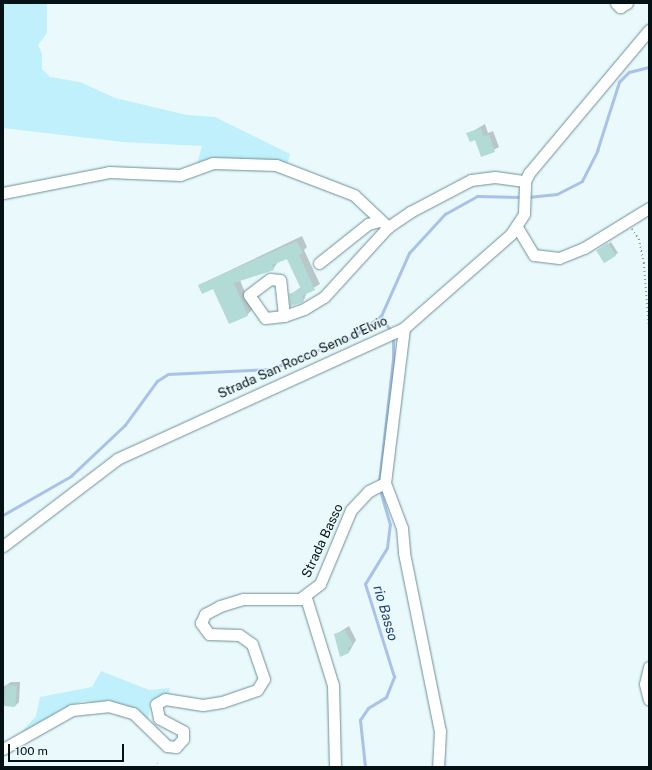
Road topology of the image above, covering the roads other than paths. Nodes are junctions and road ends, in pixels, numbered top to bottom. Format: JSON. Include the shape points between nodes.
{"nodes":[{"id":1,"x":616,"y":3,"type":"edge"},
{"id":2,"x":627,"y":3,"type":"edge"},
{"id":3,"x":649,"y":30,"type":"edge"},
{"id":4,"x":525,"y":184,"type":"junction"},
{"id":5,"x":3,"y":193,"type":"edge"},
{"id":6,"x":649,"y":208,"type":"edge"},
{"id":7,"x":383,"y":224,"type":"junction"},
{"id":8,"x":518,"y":225,"type":"junction"},
{"id":9,"x":319,"y":263,"type":"dead end"},
{"id":10,"x":284,"y":316,"type":"dead end"},
{"id":11,"x":396,"y":331,"type":"junction"},
{"id":12,"x":381,"y":485,"type":"junction"},
{"id":13,"x":3,"y":546,"type":"edge"},
{"id":14,"x":306,"y":598,"type":"junction"},
{"id":15,"x":649,"y":667,"type":"edge"},
{"id":16,"x":649,"y":700,"type":"edge"},
{"id":17,"x":3,"y":749,"type":"edge"},
{"id":18,"x":335,"y":767,"type":"edge"},
{"id":19,"x":438,"y":767,"type":"edge"}],
"edges":[{"from":1,"to":2,"type":"street","via":[[620,6]]},
{"from":3,"to":4,"type":"street","via":[[540,156]]},
{"from":4,"to":7,"type":"street","via":[[494,177],[470,180]]},
{"from":4,"to":8,"type":"street","via":[[525,208]]},
{"from":5,"to":7,"type":"street","via":[[109,172],[180,175],[213,163],[276,165],[338,186],[367,205]]},
{"from":6,"to":8,"type":"street","via":[[584,248],[559,258],[534,255]]},
{"from":7,"to":9,"type":"street","via":[[368,224]]},
{"from":7,"to":10,"type":"street","via":[[324,297]]},
{"from":8,"to":11,"type":"street","name":"Strada San Rocco Seno d'Elvio"},
{"from":11,"to":12,"type":"street"},
{"from":11,"to":13,"type":"street","name":"Strada San Rocco Seno d'Elvio","via":[[117,459]]},
{"from":12,"to":14,"type":"street","name":"Strada Basso","via":[[351,510],[320,584]]},
{"from":12,"to":19,"type":"street","via":[[402,528],[404,553],[440,731]]},
{"from":14,"to":17,"type":"street","name":"Strada Basso","via":[[243,599],[205,614],[201,623],[209,634],[239,635],[252,644],[264,679],[257,690],[222,702],[203,704],[165,699],[156,704],[159,718],[183,731],[183,739],[176,747],[167,746],[147,723],[133,713],[108,706],[72,710]]},
{"from":14,"to":18,"type":"street","via":[[333,685]]},
{"from":15,"to":16,"type":"street","via":[[645,684]]}]}
